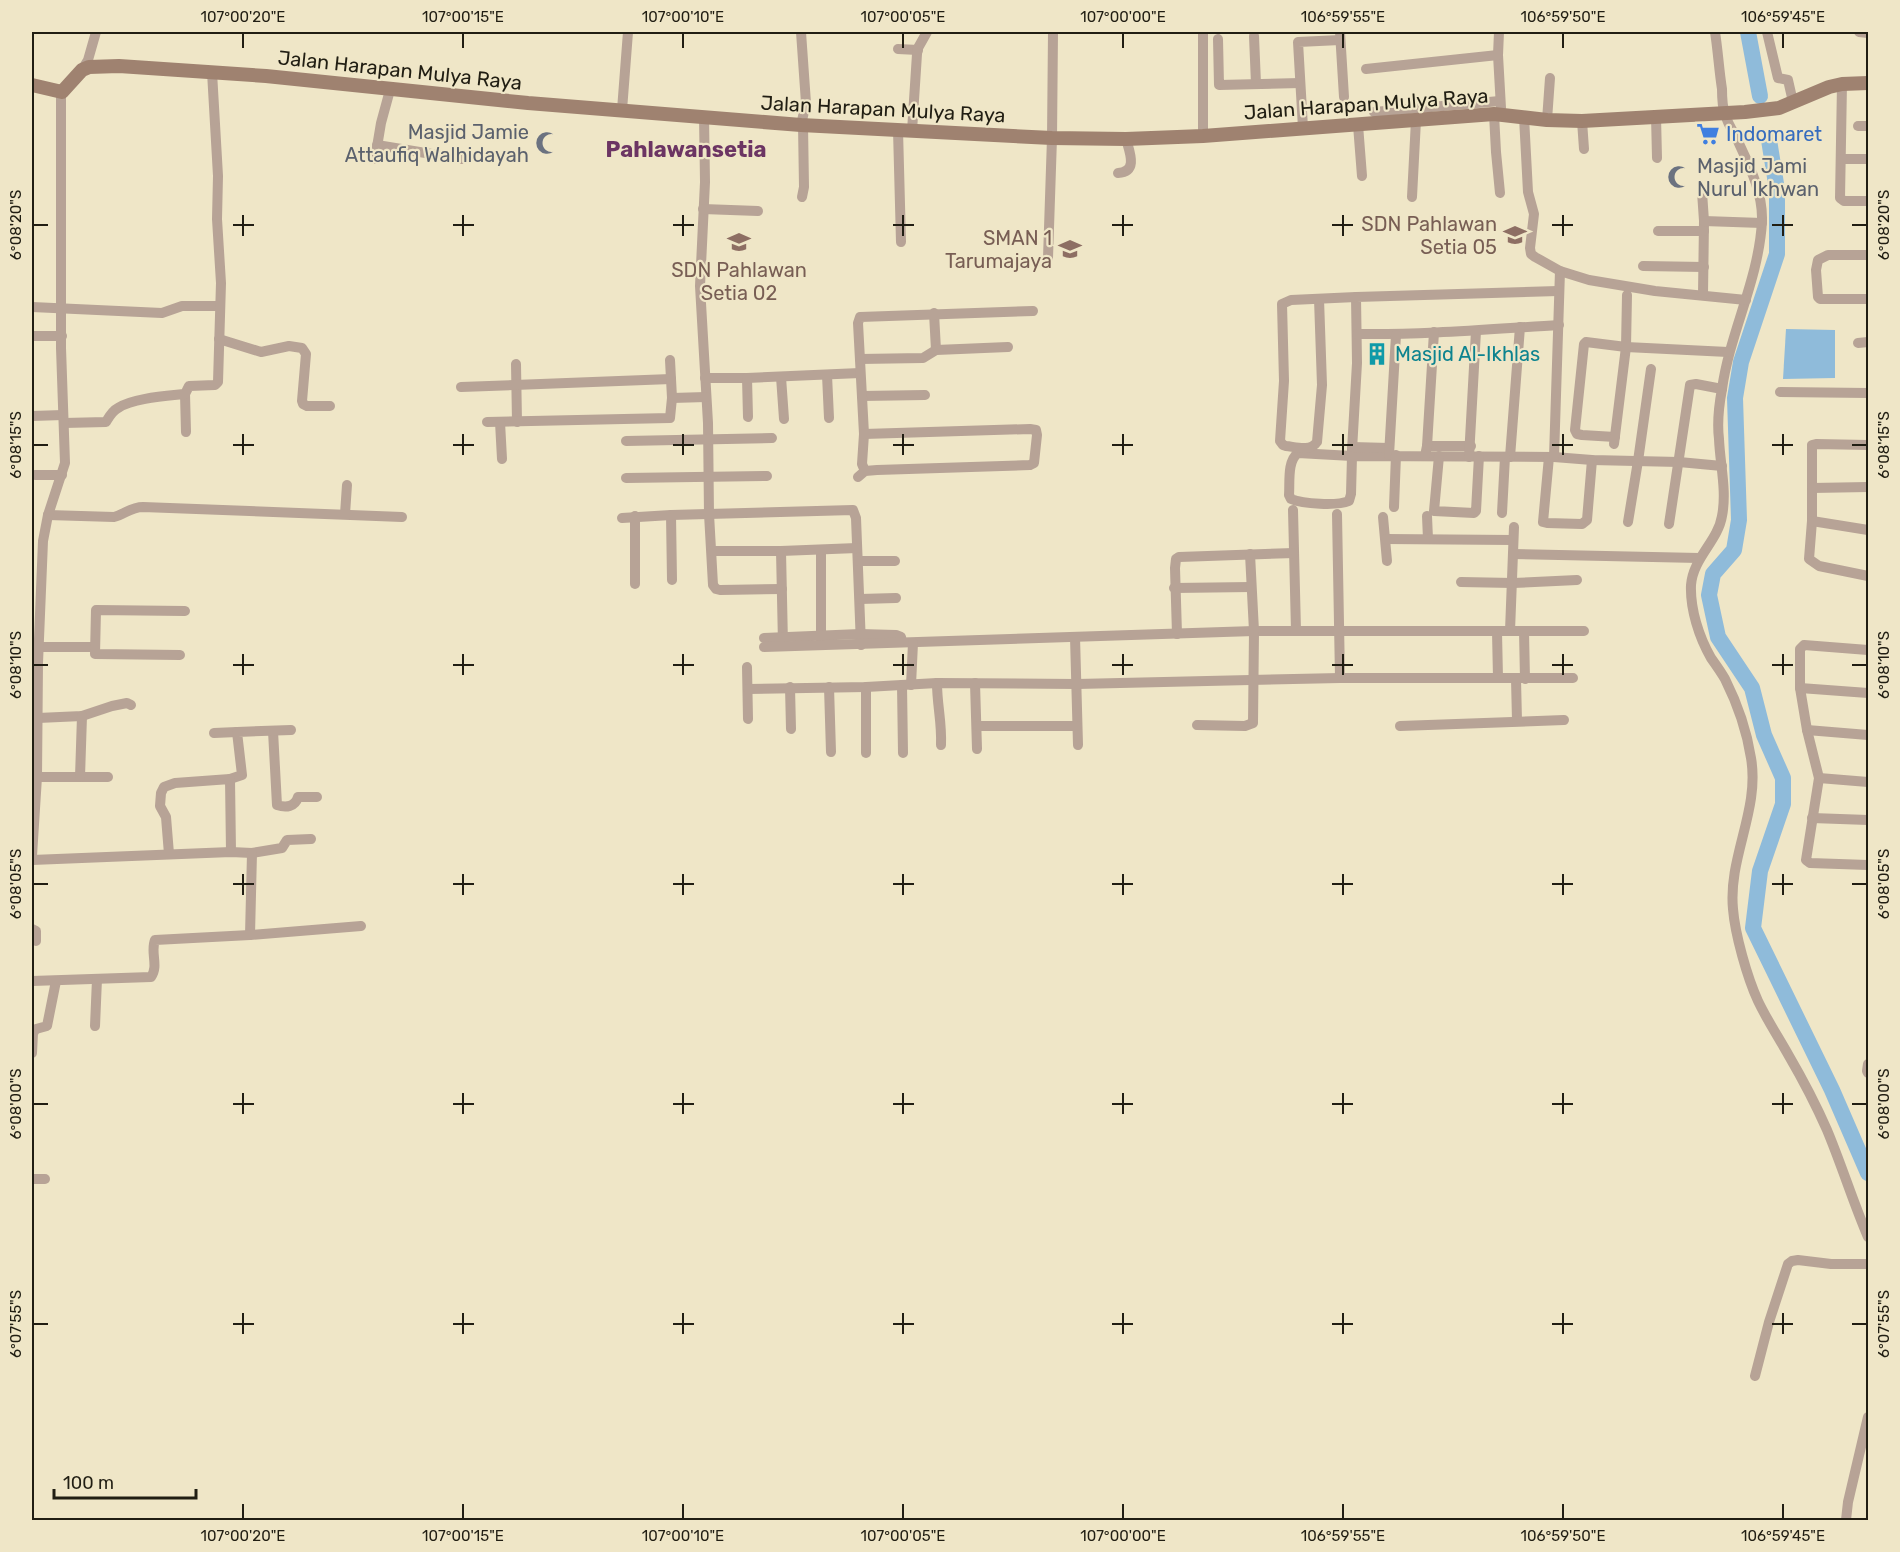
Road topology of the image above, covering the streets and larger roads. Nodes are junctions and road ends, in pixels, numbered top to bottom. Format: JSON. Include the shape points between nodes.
{"nodes":[{"id":1,"x":96,"y":32,"type":"edge"},
{"id":2,"x":628,"y":32,"type":"edge"},
{"id":3,"x":801,"y":32,"type":"edge"},
{"id":4,"x":927,"y":32,"type":"edge"},
{"id":5,"x":1053,"y":32,"type":"edge"},
{"id":6,"x":1203,"y":32,"type":"edge"},
{"id":7,"x":1499,"y":32,"type":"edge"},
{"id":8,"x":1715,"y":32,"type":"edge"},
{"id":9,"x":1767,"y":32,"type":"edge"},
{"id":10,"x":1254,"y":36,"type":"dead end"},
{"id":11,"x":1340,"y":36,"type":"edge"},
{"id":12,"x":1218,"y":39,"type":"dead end"},
{"id":13,"x":898,"y":49,"type":"dead end"},
{"id":14,"x":918,"y":50,"type":"junction"},
{"id":15,"x":1498,"y":55,"type":"junction"},
{"id":16,"x":1366,"y":69,"type":"dead end"},
{"id":17,"x":82,"y":70,"type":"junction"},
{"id":18,"x":212,"y":72,"type":"junction"},
{"id":19,"x":1551,"y":78,"type":"dead end"},
{"id":20,"x":1300,"y":83,"type":"junction"},
{"id":21,"x":1869,"y":83,"type":"edge"},
{"id":22,"x":1256,"y":84,"type":"junction"},
{"id":23,"x":1842,"y":84,"type":"junction"},
{"id":24,"x":32,"y":85,"type":"edge"},
{"id":25,"x":390,"y":90,"type":"junction"},
{"id":26,"x":61,"y":92,"type":"junction"},
{"id":27,"x":1344,"y":97,"type":"dead end"},
{"id":28,"x":1793,"y":102,"type":"junction"},
{"id":29,"x":622,"y":110,"type":"junction"},
{"id":30,"x":1498,"y":110,"type":"junction"},
{"id":31,"x":1374,"y":112,"type":"dead end"},
{"id":32,"x":1724,"y":113,"type":"junction"},
{"id":33,"x":704,"y":116,"type":"junction"},
{"id":34,"x":1656,"y":116,"type":"junction"},
{"id":35,"x":1524,"y":117,"type":"junction"},
{"id":36,"x":1416,"y":120,"type":"junction"},
{"id":37,"x":1547,"y":120,"type":"junction"},
{"id":38,"x":1582,"y":121,"type":"junction"},
{"id":39,"x":802,"y":125,"type":"junction"},
{"id":40,"x":1358,"y":125,"type":"junction"},
{"id":41,"x":1303,"y":128,"type":"junction"},
{"id":42,"x":905,"y":131,"type":"junction"},
{"id":43,"x":1203,"y":136,"type":"junction"},
{"id":44,"x":1052,"y":138,"type":"junction"},
{"id":45,"x":1126,"y":139,"type":"junction"},
{"id":46,"x":377,"y":145,"type":"junction"},
{"id":47,"x":1584,"y":149,"type":"dead end"},
{"id":48,"x":1657,"y":158,"type":"dead end"},
{"id":49,"x":375,"y":159,"type":"dead end"},
{"id":50,"x":462,"y":159,"type":"dead end"},
{"id":51,"x":1841,"y":159,"type":"junction"},
{"id":52,"x":1869,"y":159,"type":"edge"},
{"id":53,"x":1118,"y":172,"type":"dead end"},
{"id":54,"x":1362,"y":176,"type":"dead end"},
{"id":55,"x":1702,"y":192,"type":"dead end"},
{"id":56,"x":1500,"y":193,"type":"dead end"},
{"id":57,"x":802,"y":197,"type":"dead end"},
{"id":58,"x":1412,"y":197,"type":"dead end"},
{"id":59,"x":1869,"y":201,"type":"edge"},
{"id":60,"x":703,"y":209,"type":"junction"},
{"id":61,"x":758,"y":211,"type":"dead end"},
{"id":62,"x":1762,"y":223,"type":"junction"},
{"id":63,"x":1704,"y":226,"type":"junction"},
{"id":64,"x":1658,"y":231,"type":"dead end"},
{"id":65,"x":901,"y":242,"type":"dead end"},
{"id":66,"x":1869,"y":255,"type":"edge"},
{"id":67,"x":1048,"y":258,"type":"dead end"},
{"id":68,"x":1643,"y":266,"type":"dead end"},
{"id":69,"x":1704,"y":267,"type":"junction"},
{"id":70,"x":1560,"y":271,"type":"junction"},
{"id":71,"x":1558,"y":291,"type":"junction"},
{"id":72,"x":1627,"y":295,"type":"dead end"},
{"id":73,"x":1703,"y":295,"type":"junction"},
{"id":74,"x":1356,"y":297,"type":"junction"},
{"id":75,"x":1319,"y":299,"type":"junction"},
{"id":76,"x":1869,"y":299,"type":"edge"},
{"id":77,"x":1746,"y":300,"type":"junction"},
{"id":78,"x":220,"y":306,"type":"junction"},
{"id":79,"x":32,"y":307,"type":"edge"},
{"id":80,"x":62,"y":308,"type":"junction"},
{"id":81,"x":1033,"y":311,"type":"dead end"},
{"id":82,"x":934,"y":313,"type":"junction"},
{"id":83,"x":1559,"y":325,"type":"junction"},
{"id":84,"x":1520,"y":327,"type":"junction"},
{"id":85,"x":1476,"y":331,"type":"junction"},
{"id":86,"x":1434,"y":332,"type":"junction"},
{"id":87,"x":1357,"y":334,"type":"junction"},
{"id":88,"x":1396,"y":335,"type":"junction"},
{"id":89,"x":32,"y":336,"type":"edge"},
{"id":90,"x":62,"y":336,"type":"junction"},
{"id":91,"x":219,"y":339,"type":"junction"},
{"id":92,"x":1008,"y":346,"type":"dead end"},
{"id":93,"x":1626,"y":346,"type":"junction"},
{"id":94,"x":936,"y":350,"type":"junction"},
{"id":95,"x":1728,"y":352,"type":"junction"},
{"id":96,"x":860,"y":359,"type":"junction"},
{"id":97,"x":670,"y":360,"type":"dead end"},
{"id":98,"x":516,"y":364,"type":"dead end"},
{"id":99,"x":1651,"y":369,"type":"dead end"},
{"id":100,"x":860,"y":374,"type":"junction"},
{"id":101,"x":827,"y":375,"type":"junction"},
{"id":102,"x":782,"y":377,"type":"junction"},
{"id":103,"x":705,"y":378,"type":"junction"},
{"id":104,"x":747,"y":378,"type":"junction"},
{"id":105,"x":671,"y":379,"type":"junction"},
{"id":106,"x":516,"y":384,"type":"junction"},
{"id":107,"x":461,"y":387,"type":"dead end"},
{"id":108,"x":1722,"y":389,"type":"junction"},
{"id":109,"x":1780,"y":392,"type":"dead end"},
{"id":110,"x":1869,"y":393,"type":"edge"},
{"id":111,"x":185,"y":394,"type":"junction"},
{"id":112,"x":925,"y":395,"type":"dead end"},
{"id":113,"x":862,"y":396,"type":"junction"},
{"id":114,"x":706,"y":397,"type":"junction"},
{"id":115,"x":672,"y":398,"type":"junction"},
{"id":116,"x":330,"y":406,"type":"dead end"},
{"id":117,"x":32,"y":416,"type":"edge"},
{"id":118,"x":748,"y":417,"type":"dead end"},
{"id":119,"x":830,"y":418,"type":"dead end"},
{"id":120,"x":64,"y":419,"type":"junction"},
{"id":121,"x":784,"y":420,"type":"dead end"},
{"id":122,"x":487,"y":422,"type":"dead end"},
{"id":123,"x":500,"y":422,"type":"junction"},
{"id":124,"x":517,"y":422,"type":"junction"},
{"id":125,"x":186,"y":432,"type":"dead end"},
{"id":126,"x":864,"y":434,"type":"junction"},
{"id":127,"x":772,"y":438,"type":"dead end"},
{"id":128,"x":626,"y":441,"type":"dead end"},
{"id":129,"x":708,"y":441,"type":"junction"},
{"id":130,"x":1869,"y":445,"type":"edge"},
{"id":131,"x":1352,"y":451,"type":"junction"},
{"id":132,"x":1426,"y":451,"type":"junction"},
{"id":133,"x":1392,"y":453,"type":"junction"},
{"id":134,"x":1473,"y":453,"type":"junction"},
{"id":135,"x":1439,"y":456,"type":"junction"},
{"id":136,"x":1507,"y":457,"type":"junction"},
{"id":137,"x":1552,"y":457,"type":"junction"},
{"id":138,"x":502,"y":459,"type":"dead end"},
{"id":139,"x":1592,"y":460,"type":"junction"},
{"id":140,"x":1638,"y":461,"type":"junction"},
{"id":141,"x":1679,"y":462,"type":"junction"},
{"id":142,"x":1722,"y":465,"type":"junction"},
{"id":143,"x":35,"y":475,"type":"dead end"},
{"id":144,"x":62,"y":475,"type":"junction"},
{"id":145,"x":708,"y":476,"type":"junction"},
{"id":146,"x":767,"y":476,"type":"dead end"},
{"id":147,"x":626,"y":478,"type":"dead end"},
{"id":148,"x":347,"y":485,"type":"dead end"},
{"id":149,"x":1869,"y":487,"type":"edge"},
{"id":150,"x":1812,"y":488,"type":"junction"},
{"id":151,"x":1394,"y":507,"type":"dead end"},
{"id":152,"x":1293,"y":510,"type":"dead end"},
{"id":153,"x":1502,"y":513,"type":"dead end"},
{"id":154,"x":345,"y":514,"type":"junction"},
{"id":155,"x":671,"y":514,"type":"junction"},
{"id":156,"x":709,"y":514,"type":"junction"},
{"id":157,"x":1337,"y":514,"type":"dead end"},
{"id":158,"x":48,"y":515,"type":"junction"},
{"id":159,"x":635,"y":516,"type":"junction"},
{"id":160,"x":1426,"y":516,"type":"dead end"},
{"id":161,"x":402,"y":517,"type":"dead end"},
{"id":162,"x":1383,"y":517,"type":"dead end"},
{"id":163,"x":622,"y":518,"type":"dead end"},
{"id":164,"x":1812,"y":521,"type":"junction"},
{"id":165,"x":1628,"y":522,"type":"dead end"},
{"id":166,"x":1669,"y":524,"type":"dead end"},
{"id":167,"x":1514,"y":527,"type":"dead end"},
{"id":168,"x":1869,"y":530,"type":"edge"},
{"id":169,"x":1386,"y":539,"type":"junction"},
{"id":170,"x":1428,"y":539,"type":"junction"},
{"id":171,"x":1513,"y":540,"type":"junction"},
{"id":172,"x":857,"y":548,"type":"junction"},
{"id":173,"x":37,"y":550,"type":"edge"},
{"id":174,"x":821,"y":550,"type":"junction"},
{"id":175,"x":712,"y":551,"type":"junction"},
{"id":176,"x":781,"y":551,"type":"junction"},
{"id":177,"x":1293,"y":553,"type":"junction"},
{"id":178,"x":1250,"y":554,"type":"junction"},
{"id":179,"x":1513,"y":554,"type":"junction"},
{"id":180,"x":1699,"y":558,"type":"junction"},
{"id":181,"x":858,"y":561,"type":"junction"},
{"id":182,"x":894,"y":561,"type":"dead end"},
{"id":183,"x":1387,"y":561,"type":"dead end"},
{"id":184,"x":1869,"y":576,"type":"edge"},
{"id":185,"x":672,"y":580,"type":"dead end"},
{"id":186,"x":1577,"y":580,"type":"dead end"},
{"id":187,"x":1461,"y":582,"type":"dead end"},
{"id":188,"x":1513,"y":583,"type":"junction"},
{"id":189,"x":635,"y":584,"type":"dead end"},
{"id":190,"x":37,"y":586,"type":"edge"},
{"id":191,"x":1251,"y":586,"type":"junction"},
{"id":192,"x":1174,"y":588,"type":"junction"},
{"id":193,"x":782,"y":589,"type":"junction"},
{"id":194,"x":860,"y":598,"type":"junction"},
{"id":195,"x":896,"y":598,"type":"dead end"},
{"id":196,"x":186,"y":611,"type":"dead end"},
{"id":197,"x":1254,"y":631,"type":"junction"},
{"id":198,"x":1296,"y":631,"type":"junction"},
{"id":199,"x":1510,"y":631,"type":"junction"},
{"id":200,"x":1524,"y":631,"type":"junction"},
{"id":201,"x":1584,"y":631,"type":"dead end"},
{"id":202,"x":1339,"y":632,"type":"junction"},
{"id":203,"x":1497,"y":632,"type":"junction"},
{"id":204,"x":1177,"y":633,"type":"junction"},
{"id":205,"x":1076,"y":638,"type":"junction"},
{"id":206,"x":860,"y":639,"type":"junction"},
{"id":207,"x":821,"y":641,"type":"junction"},
{"id":208,"x":907,"y":642,"type":"junction"},
{"id":209,"x":764,"y":643,"type":"dead end"},
{"id":210,"x":783,"y":643,"type":"junction"},
{"id":211,"x":39,"y":647,"type":"junction"},
{"id":212,"x":95,"y":647,"type":"junction"},
{"id":213,"x":1869,"y":650,"type":"edge"},
{"id":214,"x":180,"y":655,"type":"dead end"},
{"id":215,"x":35,"y":663,"type":"edge"},
{"id":216,"x":747,"y":667,"type":"dead end"},
{"id":217,"x":1340,"y":678,"type":"junction"},
{"id":218,"x":1498,"y":678,"type":"junction"},
{"id":219,"x":1573,"y":678,"type":"dead end"},
{"id":220,"x":1520,"y":679,"type":"junction"},
{"id":221,"x":1254,"y":681,"type":"junction"},
{"id":222,"x":937,"y":683,"type":"junction"},
{"id":223,"x":975,"y":683,"type":"junction"},
{"id":224,"x":1077,"y":684,"type":"junction"},
{"id":225,"x":907,"y":685,"type":"junction"},
{"id":226,"x":790,"y":687,"type":"junction"},
{"id":227,"x":830,"y":687,"type":"junction"},
{"id":228,"x":866,"y":687,"type":"junction"},
{"id":229,"x":748,"y":688,"type":"junction"},
{"id":230,"x":1800,"y":688,"type":"junction"},
{"id":231,"x":1869,"y":693,"type":"edge"},
{"id":232,"x":131,"y":705,"type":"dead end"},
{"id":233,"x":82,"y":716,"type":"junction"},
{"id":234,"x":748,"y":719,"type":"dead end"},
{"id":235,"x":1564,"y":720,"type":"dead end"},
{"id":236,"x":36,"y":721,"type":"edge"},
{"id":237,"x":1517,"y":721,"type":"junction"},
{"id":238,"x":1197,"y":725,"type":"dead end"},
{"id":239,"x":977,"y":726,"type":"junction"},
{"id":240,"x":1077,"y":726,"type":"junction"},
{"id":241,"x":1400,"y":726,"type":"dead end"},
{"id":242,"x":791,"y":729,"type":"dead end"},
{"id":243,"x":291,"y":730,"type":"dead end"},
{"id":244,"x":1807,"y":730,"type":"junction"},
{"id":245,"x":273,"y":731,"type":"junction"},
{"id":246,"x":237,"y":732,"type":"junction"},
{"id":247,"x":214,"y":734,"type":"dead end"},
{"id":248,"x":1869,"y":735,"type":"edge"},
{"id":249,"x":941,"y":745,"type":"dead end"},
{"id":250,"x":1078,"y":745,"type":"dead end"},
{"id":251,"x":977,"y":748,"type":"dead end"},
{"id":252,"x":831,"y":752,"type":"dead end"},
{"id":253,"x":866,"y":753,"type":"dead end"},
{"id":254,"x":903,"y":753,"type":"dead end"},
{"id":255,"x":37,"y":777,"type":"junction"},
{"id":256,"x":81,"y":777,"type":"junction"},
{"id":257,"x":108,"y":777,"type":"dead end"},
{"id":258,"x":1819,"y":778,"type":"junction"},
{"id":259,"x":230,"y":779,"type":"junction"},
{"id":260,"x":1869,"y":782,"type":"edge"},
{"id":261,"x":317,"y":797,"type":"dead end"},
{"id":262,"x":1812,"y":818,"type":"junction"},
{"id":263,"x":1869,"y":820,"type":"edge"},
{"id":264,"x":311,"y":839,"type":"dead end"},
{"id":265,"x":231,"y":852,"type":"junction"},
{"id":266,"x":252,"y":853,"type":"junction"},
{"id":267,"x":169,"y":854,"type":"junction"},
{"id":268,"x":32,"y":856,"type":"edge"},
{"id":269,"x":32,"y":860,"type":"edge"},
{"id":270,"x":1869,"y":865,"type":"edge"},
{"id":271,"x":361,"y":926,"type":"dead end"},
{"id":272,"x":32,"y":929,"type":"edge"},
{"id":273,"x":250,"y":935,"type":"junction"},
{"id":274,"x":36,"y":941,"type":"dead end"},
{"id":275,"x":97,"y":979,"type":"junction"},
{"id":276,"x":32,"y":981,"type":"edge"},
{"id":277,"x":56,"y":981,"type":"junction"},
{"id":278,"x":95,"y":1026,"type":"dead end"},
{"id":279,"x":32,"y":1053,"type":"edge"},
{"id":280,"x":1869,"y":1064,"type":"edge"},
{"id":281,"x":1869,"y":1073,"type":"edge"},
{"id":282,"x":32,"y":1179,"type":"edge"},
{"id":283,"x":45,"y":1179,"type":"dead end"},
{"id":284,"x":1869,"y":1238,"type":"edge"},
{"id":285,"x":1869,"y":1264,"type":"edge"},
{"id":286,"x":1755,"y":1376,"type":"dead end"},
{"id":287,"x":1869,"y":1418,"type":"edge"},
{"id":288,"x":1846,"y":1521,"type":"edge"}],
"edges":[{"from":1,"to":17,"type":"street"},
{"from":2,"to":29,"type":"street"},
{"from":3,"to":39,"type":"street","via":[[806,103]]},
{"from":4,"to":14,"type":"street"},
{"from":5,"to":44,"type":"street"},
{"from":6,"to":43,"type":"street"},
{"from":7,"to":15,"type":"street"},
{"from":8,"to":32,"type":"street"},
{"from":9,"to":28,"type":"street","via":[[1778,78],[1788,80]]},
{"from":10,"to":22,"type":"street"},
{"from":11,"to":20,"type":"street","via":[[1298,42]]},
{"from":11,"to":27,"type":"street"},
{"from":12,"to":22,"type":"street","via":[[1219,85]]},
{"from":13,"to":14,"type":"street"},
{"from":14,"to":42,"type":"street"},
{"from":15,"to":16,"type":"street"},
{"from":15,"to":30,"type":"street"},
{"from":17,"to":18,"type":"street","name":"Jalan Harapan Mulya Raya","via":[[118,66]]},
{"from":17,"to":26,"type":"street"},
{"from":18,"to":25,"type":"street","name":"Jalan Harapan Mulya Raya"},
{"from":18,"to":78,"type":"street"},
{"from":19,"to":37,"type":"street"},
{"from":20,"to":22,"type":"street"},
{"from":20,"to":41,"type":"street"},
{"from":21,"to":23,"type":"street"},
{"from":23,"to":28,"type":"street"},
{"from":23,"to":51,"type":"street"},
{"from":24,"to":26,"type":"street"},
{"from":25,"to":29,"type":"street","name":"Jalan Harapan Mulya Raya"},
{"from":25,"to":46,"type":"street"},
{"from":26,"to":80,"type":"street"},
{"from":28,"to":32,"type":"street","name":"Jalan Harapan Mulya Raya","via":[[1779,108]]},
{"from":29,"to":33,"type":"street","name":"Jalan Harapan Mulya Raya"},
{"from":30,"to":31,"type":"street"},
{"from":30,"to":35,"type":"street","name":"Jalan Harapan Mulya Raya"},
{"from":30,"to":36,"type":"street","name":"Jalan Harapan Mulya Raya"},
{"from":30,"to":56,"type":"street","via":[[1496,152]]},
{"from":32,"to":34,"type":"street","name":"Jalan Harapan Mulya Raya"},
{"from":32,"to":62,"type":"street","via":[[1750,166],[1762,202]]},
{"from":33,"to":39,"type":"street","name":"Jalan Harapan Mulya Raya"},
{"from":33,"to":60,"type":"street"},
{"from":34,"to":38,"type":"street","name":"Jalan Harapan Mulya Raya"},
{"from":34,"to":48,"type":"street"},
{"from":35,"to":37,"type":"street","name":"Jalan Harapan Mulya Raya"},
{"from":35,"to":70,"type":"street","via":[[1528,192],[1534,214],[1531,254]]},
{"from":36,"to":40,"type":"street","name":"Jalan Harapan Mulya Raya"},
{"from":36,"to":58,"type":"street"},
{"from":37,"to":38,"type":"street","name":"Jalan Harapan Mulya Raya"},
{"from":38,"to":47,"type":"street"},
{"from":39,"to":42,"type":"street","name":"Jalan Harapan Mulya Raya"},
{"from":39,"to":57,"type":"street"},
{"from":40,"to":41,"type":"street","name":"Jalan Harapan Mulya Raya"},
{"from":40,"to":54,"type":"street"},
{"from":41,"to":43,"type":"street","name":"Jalan Harapan Mulya Raya"},
{"from":42,"to":44,"type":"street","name":"Jalan Harapan Mulya Raya"},
{"from":42,"to":65,"type":"street"},
{"from":43,"to":45,"type":"street","name":"Jalan Harapan Mulya Raya"},
{"from":44,"to":45,"type":"street","name":"Jalan Harapan Mulya Raya"},
{"from":44,"to":67,"type":"street"},
{"from":45,"to":53,"type":"street","via":[[1132,163],[1129,170]]},
{"from":46,"to":49,"type":"street"},
{"from":46,"to":50,"type":"street"},
{"from":51,"to":52,"type":"street"},
{"from":51,"to":59,"type":"street","via":[[1840,198]]},
{"from":55,"to":63,"type":"street"},
{"from":60,"to":61,"type":"street"},
{"from":60,"to":103,"type":"street","via":[[700,286]]},
{"from":62,"to":63,"type":"street"},
{"from":62,"to":77,"type":"street"},
{"from":63,"to":64,"type":"street"},
{"from":63,"to":69,"type":"street"},
{"from":66,"to":76,"type":"street","via":[[1828,255],[1818,260],[1816,270],[1820,299]]},
{"from":68,"to":69,"type":"street"},
{"from":69,"to":73,"type":"street"},
{"from":70,"to":71,"type":"street"},
{"from":70,"to":73,"type":"street","via":[[1635,288]]},
{"from":71,"to":74,"type":"street"},
{"from":71,"to":83,"type":"street"},
{"from":72,"to":93,"type":"street"},
{"from":73,"to":77,"type":"street"},
{"from":74,"to":75,"type":"street"},
{"from":74,"to":87,"type":"street"},
{"from":75,"to":75,"type":"street","via":[[1282,304],[1283,446],[1308,448],[1317,442],[1322,385]]},
{"from":77,"to":95,"type":"street"},
{"from":78,"to":80,"type":"street","via":[[182,306],[162,313]]},
{"from":78,"to":91,"type":"street"},
{"from":79,"to":80,"type":"street"},
{"from":80,"to":90,"type":"street"},
{"from":81,"to":82,"type":"street"},
{"from":82,"to":94,"type":"street"},
{"from":82,"to":96,"type":"street","via":[[860,317]]},
{"from":83,"to":84,"type":"street"},
{"from":83,"to":137,"type":"street"},
{"from":84,"to":85,"type":"street"},
{"from":84,"to":136,"type":"street"},
{"from":85,"to":86,"type":"street"},
{"from":85,"to":134,"type":"street"},
{"from":86,"to":88,"type":"street"},
{"from":86,"to":132,"type":"street"},
{"from":87,"to":88,"type":"street"},
{"from":87,"to":131,"type":"street"},
{"from":88,"to":133,"type":"street"},
{"from":89,"to":90,"type":"street"},
{"from":90,"to":120,"type":"street"},
{"from":91,"to":111,"type":"street","via":[[217,384],[189,386]]},
{"from":91,"to":116,"type":"street","via":[[261,352],[289,346],[303,348],[303,404]]},
{"from":92,"to":94,"type":"street"},
{"from":93,"to":93,"type":"street","via":[[1584,344],[1577,434],[1615,441]]},
{"from":93,"to":95,"type":"street"},
{"from":94,"to":96,"type":"street","via":[[923,358]]},
{"from":95,"to":108,"type":"street"},
{"from":96,"to":100,"type":"street"},
{"from":97,"to":105,"type":"street"},
{"from":98,"to":106,"type":"street"},
{"from":99,"to":140,"type":"street"},
{"from":100,"to":101,"type":"street"},
{"from":100,"to":113,"type":"street"},
{"from":101,"to":102,"type":"street"},
{"from":101,"to":119,"type":"street"},
{"from":102,"to":104,"type":"street"},
{"from":102,"to":121,"type":"street"},
{"from":103,"to":104,"type":"street"},
{"from":103,"to":114,"type":"street"},
{"from":104,"to":118,"type":"street"},
{"from":105,"to":106,"type":"street"},
{"from":105,"to":115,"type":"street"},
{"from":106,"to":107,"type":"street"},
{"from":106,"to":124,"type":"street"},
{"from":108,"to":141,"type":"street","via":[[1689,385]]},
{"from":108,"to":142,"type":"street","via":[[1718,423]]},
{"from":109,"to":110,"type":"street"},
{"from":111,"to":120,"type":"street","via":[[121,406],[105,422]]},
{"from":111,"to":125,"type":"street"},
{"from":112,"to":113,"type":"street"},
{"from":113,"to":126,"type":"street"},
{"from":114,"to":115,"type":"street"},
{"from":114,"to":129,"type":"street"},
{"from":115,"to":124,"type":"street","via":[[670,418]]},
{"from":117,"to":120,"type":"street"},
{"from":120,"to":144,"type":"street"},
{"from":122,"to":123,"type":"street"},
{"from":123,"to":124,"type":"street"},
{"from":123,"to":138,"type":"street"},
{"from":126,"to":126,"type":"street","via":[[1030,429],[1036,430],[1037,435],[1034,463],[1030,465],[861,474]]},
{"from":127,"to":129,"type":"street"},
{"from":128,"to":129,"type":"street"},
{"from":129,"to":145,"type":"street"},
{"from":130,"to":150,"type":"street","via":[[1812,446]]},
{"from":131,"to":131,"type":"street","via":[[1294,455],[1291,499],[1341,504],[1349,501]]},
{"from":131,"to":133,"type":"street"},
{"from":132,"to":133,"type":"street"},
{"from":132,"to":134,"type":"street"},
{"from":132,"to":135,"type":"street"},
{"from":133,"to":151,"type":"street"},
{"from":134,"to":135,"type":"street"},
{"from":134,"to":135,"type":"street","via":[[1474,513],[1434,511]]},
{"from":134,"to":136,"type":"street"},
{"from":136,"to":137,"type":"street"},
{"from":136,"to":153,"type":"street"},
{"from":137,"to":139,"type":"street"},
{"from":137,"to":139,"type":"street","via":[[1543,522],[1547,523],[1582,524],[1587,520]]},
{"from":139,"to":140,"type":"street"},
{"from":140,"to":141,"type":"street"},
{"from":140,"to":165,"type":"street"},
{"from":141,"to":142,"type":"street"},
{"from":141,"to":166,"type":"street"},
{"from":142,"to":180,"type":"street","via":[[1723,515],[1718,531]]},
{"from":143,"to":144,"type":"street"},
{"from":144,"to":158,"type":"street"},
{"from":145,"to":146,"type":"street"},
{"from":145,"to":147,"type":"street"},
{"from":145,"to":156,"type":"street"},
{"from":148,"to":154,"type":"street"},
{"from":149,"to":150,"type":"street"},
{"from":150,"to":164,"type":"street"},
{"from":152,"to":177,"type":"street"},
{"from":154,"to":158,"type":"street","via":[[135,507],[114,517]]},
{"from":154,"to":161,"type":"street"},
{"from":155,"to":156,"type":"street"},
{"from":155,"to":159,"type":"street"},
{"from":155,"to":185,"type":"street"},
{"from":156,"to":172,"type":"street","via":[[853,510]]},
{"from":156,"to":175,"type":"street"},
{"from":157,"to":202,"type":"street"},
{"from":158,"to":173,"type":"street"},
{"from":159,"to":163,"type":"street"},
{"from":159,"to":189,"type":"street"},
{"from":160,"to":170,"type":"street"},
{"from":162,"to":169,"type":"street"},
{"from":164,"to":168,"type":"street"},
{"from":164,"to":184,"type":"street","via":[[1809,559],[1819,566]]},
{"from":167,"to":171,"type":"street"},
{"from":169,"to":170,"type":"street"},
{"from":169,"to":183,"type":"street"},
{"from":170,"to":171,"type":"street"},
{"from":171,"to":179,"type":"street"},
{"from":172,"to":174,"type":"street"},
{"from":172,"to":181,"type":"street"},
{"from":173,"to":190,"type":"street"},
{"from":174,"to":176,"type":"street"},
{"from":174,"to":207,"type":"street"},
{"from":175,"to":176,"type":"street"},
{"from":175,"to":193,"type":"street","via":[[716,589]]},
{"from":176,"to":193,"type":"street"},
{"from":177,"to":178,"type":"street"},
{"from":177,"to":198,"type":"street"},
{"from":178,"to":191,"type":"street"},
{"from":178,"to":192,"type":"street","via":[[1179,557]]},
{"from":179,"to":180,"type":"street"},
{"from":179,"to":188,"type":"street"},
{"from":180,"to":284,"type":"street","via":[[1691,584],[1699,632],[1725,678],[1752,759],[1753,790],[1734,866],[1732,892],[1743,957],[1756,998],[1827,1131]]},
{"from":181,"to":182,"type":"street"},
{"from":181,"to":194,"type":"street"},
{"from":186,"to":188,"type":"street"},
{"from":187,"to":188,"type":"street"},
{"from":188,"to":199,"type":"street"},
{"from":190,"to":211,"type":"street"},
{"from":191,"to":192,"type":"street"},
{"from":191,"to":197,"type":"street"},
{"from":192,"to":204,"type":"street"},
{"from":193,"to":210,"type":"street"},
{"from":194,"to":195,"type":"street"},
{"from":194,"to":206,"type":"street"},
{"from":196,"to":212,"type":"street","via":[[96,610]]},
{"from":197,"to":198,"type":"street"},
{"from":197,"to":204,"type":"street"},
{"from":197,"to":221,"type":"street"},
{"from":198,"to":202,"type":"street"},
{"from":199,"to":200,"type":"street"},
{"from":199,"to":203,"type":"street"},
{"from":200,"to":201,"type":"street"},
{"from":200,"to":220,"type":"street"},
{"from":202,"to":203,"type":"street"},
{"from":202,"to":217,"type":"street"},
{"from":203,"to":218,"type":"street"},
{"from":204,"to":205,"type":"street"},
{"from":205,"to":208,"type":"street"},
{"from":205,"to":224,"type":"street"},
{"from":206,"to":207,"type":"street"},
{"from":206,"to":208,"type":"street"},
{"from":207,"to":210,"type":"street"},
{"from":208,"to":225,"type":"street"},
{"from":209,"to":210,"type":"street"},
{"from":211,"to":212,"type":"street"},
{"from":211,"to":215,"type":"street"},
{"from":212,"to":214,"type":"street","via":[[95,654]]},
{"from":213,"to":230,"type":"street","via":[[1803,645]]},
{"from":215,"to":236,"type":"street"},
{"from":216,"to":229,"type":"street"},
{"from":217,"to":218,"type":"street"},
{"from":217,"to":221,"type":"street"},
{"from":218,"to":220,"type":"street"},
{"from":219,"to":220,"type":"street"},
{"from":220,"to":237,"type":"street"},
{"from":221,"to":224,"type":"street"},
{"from":221,"to":238,"type":"street","via":[[1253,723]]},
{"from":222,"to":223,"type":"street"},
{"from":222,"to":225,"type":"street"},
{"from":222,"to":249,"type":"street"},
{"from":223,"to":224,"type":"street"},
{"from":223,"to":239,"type":"street"},
{"from":224,"to":240,"type":"street"},
{"from":225,"to":228,"type":"street"},
{"from":225,"to":254,"type":"street"},
{"from":226,"to":227,"type":"street"},
{"from":226,"to":229,"type":"street"},
{"from":226,"to":242,"type":"street"},
{"from":227,"to":228,"type":"street"},
{"from":227,"to":252,"type":"street"},
{"from":228,"to":253,"type":"street"},
{"from":229,"to":234,"type":"street"},
{"from":230,"to":231,"type":"street"},
{"from":230,"to":244,"type":"street"},
{"from":232,"to":233,"type":"street","via":[[112,706]]},
{"from":233,"to":236,"type":"street"},
{"from":233,"to":256,"type":"street"},
{"from":235,"to":237,"type":"street"},
{"from":236,"to":255,"type":"street"},
{"from":237,"to":241,"type":"street"},
{"from":239,"to":240,"type":"street"},
{"from":239,"to":251,"type":"street"},
{"from":240,"to":250,"type":"street"},
{"from":243,"to":245,"type":"street"},
{"from":244,"to":248,"type":"street"},
{"from":244,"to":258,"type":"street"},
{"from":245,"to":246,"type":"street"},
{"from":245,"to":261,"type":"street","via":[[277,805],[293,806],[298,797]]},
{"from":246,"to":247,"type":"street"},
{"from":246,"to":259,"type":"street","via":[[242,775]]},
{"from":255,"to":256,"type":"street"},
{"from":255,"to":268,"type":"street"},
{"from":256,"to":257,"type":"street"},
{"from":258,"to":260,"type":"street"},
{"from":258,"to":262,"type":"street"},
{"from":259,"to":265,"type":"street"},
{"from":259,"to":267,"type":"street","via":[[164,787],[160,806],[166,817]]},
{"from":262,"to":263,"type":"street"},
{"from":262,"to":270,"type":"street","via":[[1808,862]]},
{"from":264,"to":266,"type":"street","via":[[287,840],[282,848]]},
{"from":265,"to":266,"type":"street"},
{"from":265,"to":267,"type":"street"},
{"from":266,"to":273,"type":"street"},
{"from":267,"to":269,"type":"street"},
{"from":271,"to":273,"type":"street"},
{"from":272,"to":274,"type":"street","via":[[36,931]]},
{"from":273,"to":275,"type":"street","via":[[155,940],[152,977]]},
{"from":275,"to":277,"type":"street"},
{"from":275,"to":278,"type":"street"},
{"from":276,"to":277,"type":"street"},
{"from":277,"to":279,"type":"street","via":[[47,1026],[33,1033]]},
{"from":280,"to":281,"type":"street"},
{"from":282,"to":283,"type":"street"},
{"from":285,"to":286,"type":"street","via":[[1798,1260],[1788,1264]]},
{"from":287,"to":288,"type":"street"}]}
